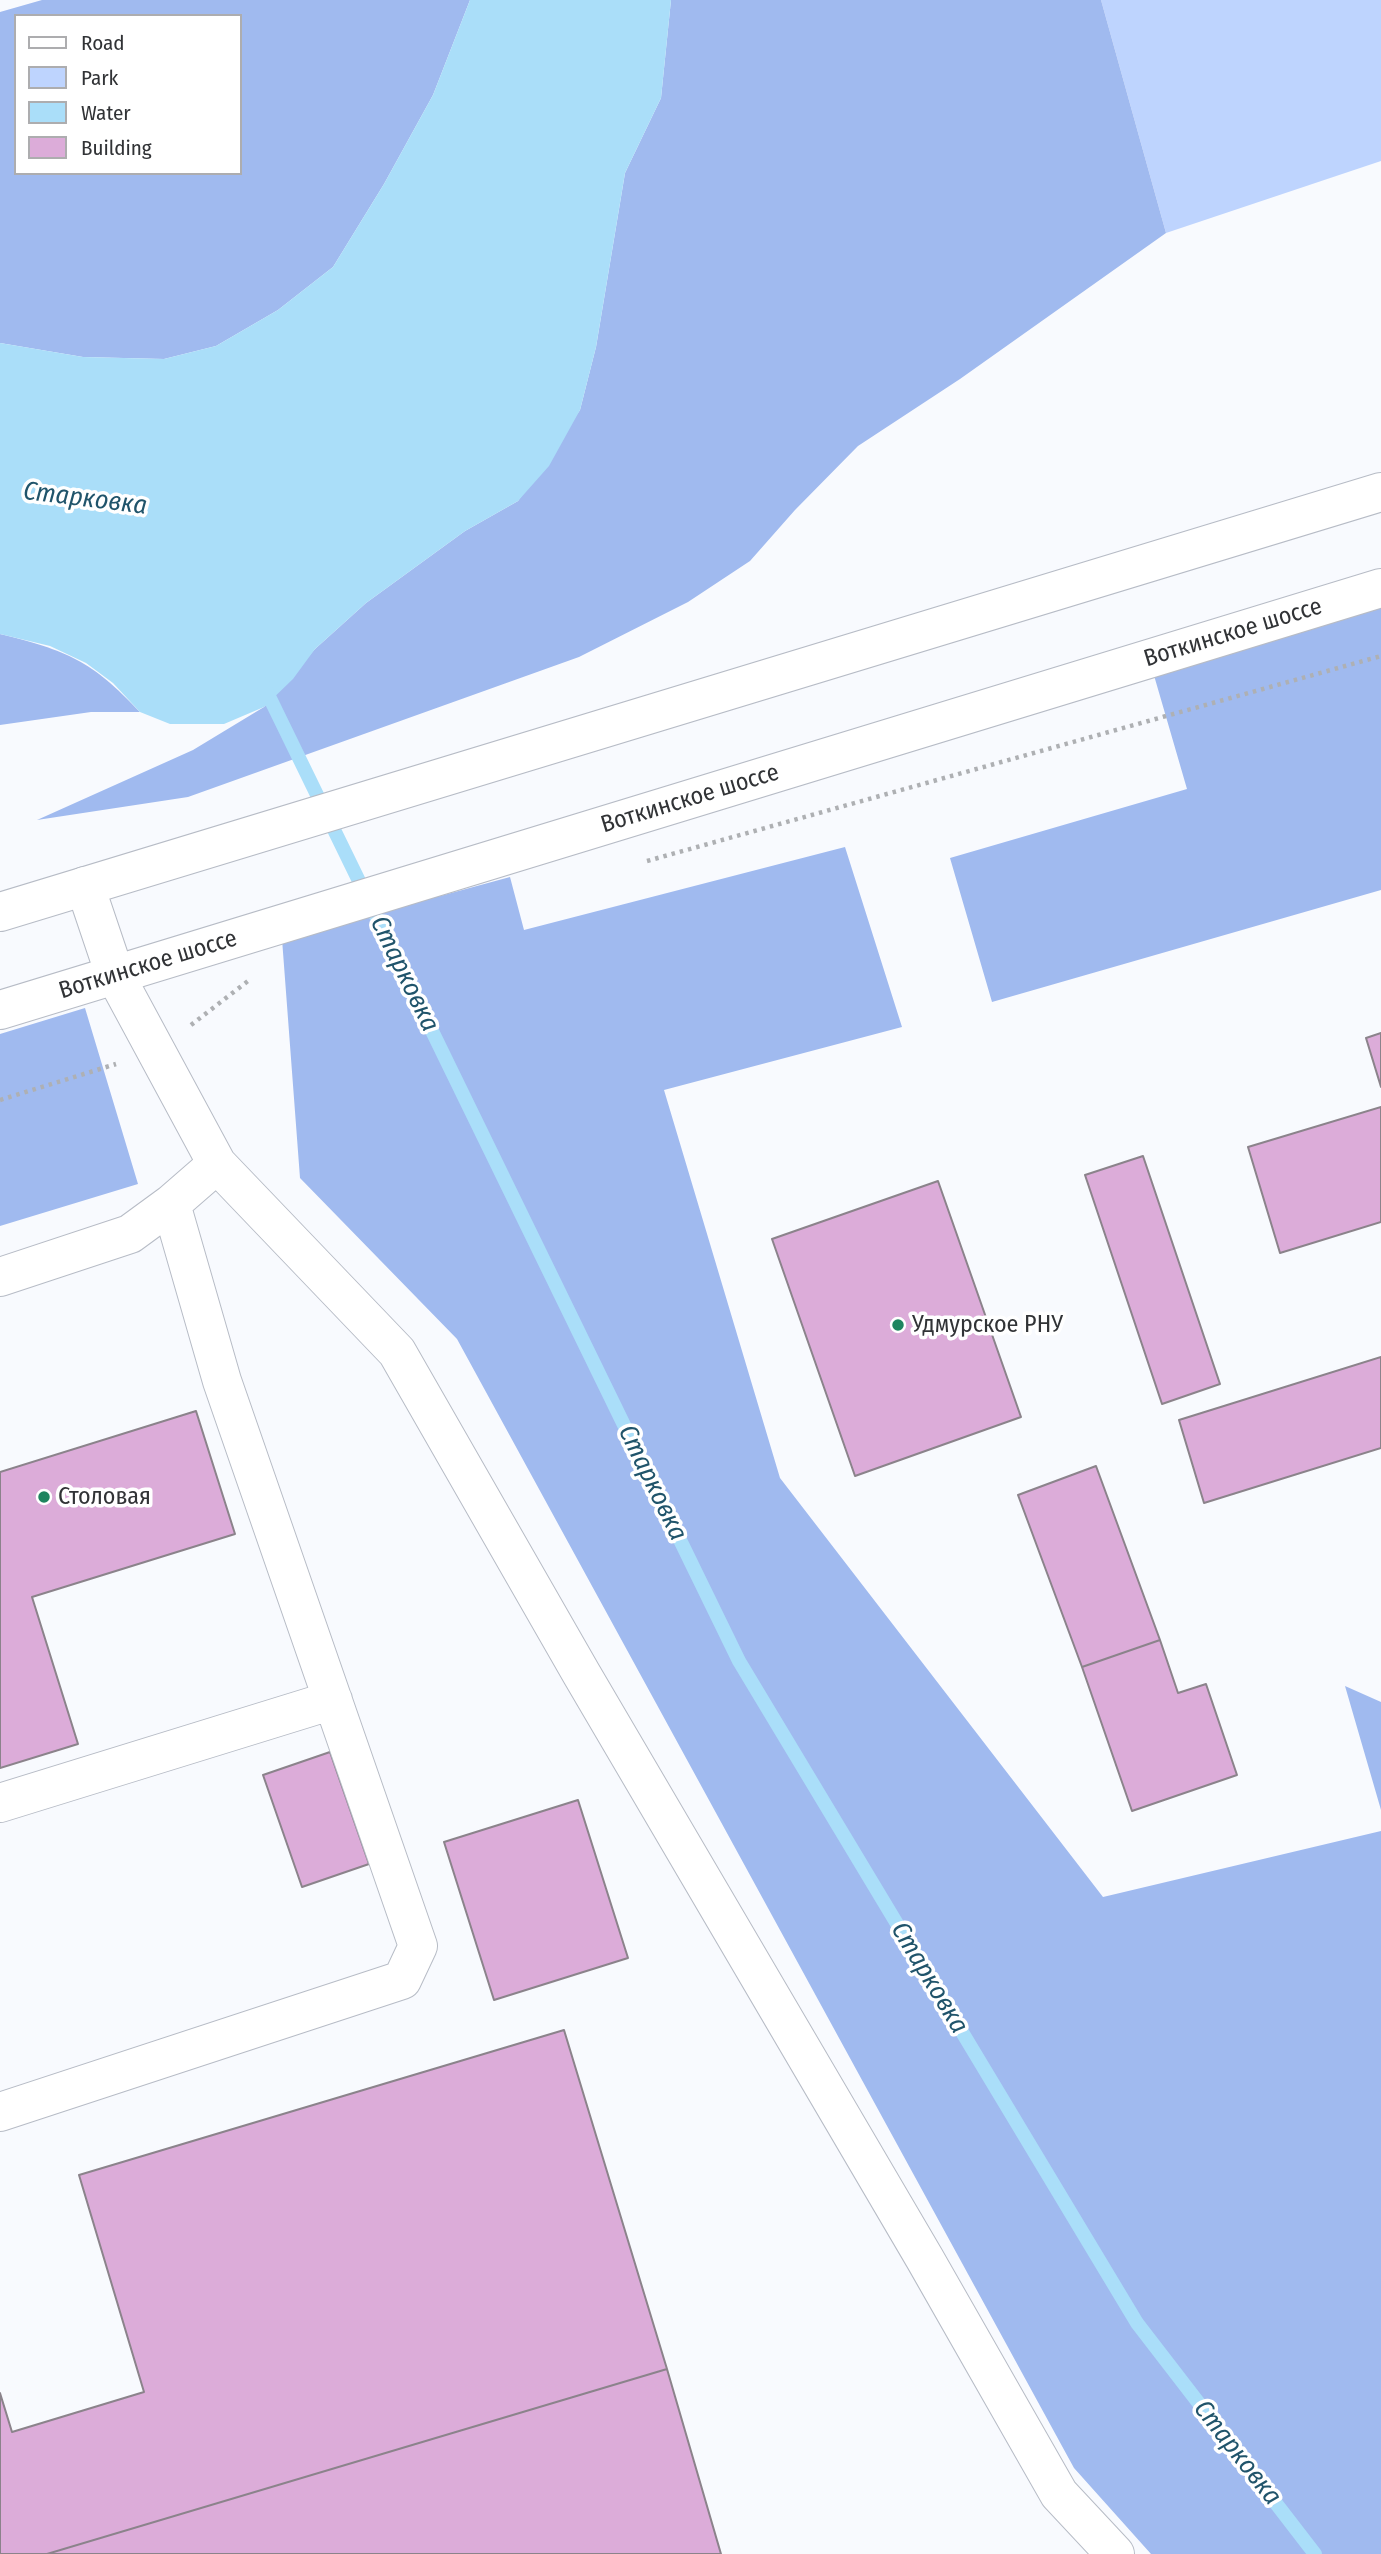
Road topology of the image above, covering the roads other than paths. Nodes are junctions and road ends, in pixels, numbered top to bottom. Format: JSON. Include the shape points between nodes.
{"nodes":[{"id":1,"x":1381,"y":492,"type":"edge"},
{"id":2,"x":1381,"y":588,"type":"edge"},
{"id":3,"x":85,"y":886,"type":"junction"},
{"id":4,"x":0,"y":912,"type":"edge"},
{"id":5,"x":115,"y":975,"type":"junction"},
{"id":6,"x":0,"y":1010,"type":"edge"},
{"id":7,"x":217,"y":1164,"type":"junction"},
{"id":8,"x":171,"y":1204,"type":"junction"},
{"id":9,"x":0,"y":1277,"type":"edge"},
{"id":10,"x":333,"y":1700,"type":"junction"},
{"id":11,"x":0,"y":1803,"type":"edge"},
{"id":12,"x":0,"y":2112,"type":"edge"},
{"id":13,"x":1115,"y":2554,"type":"edge"}],
"edges":[{"from":1,"to":3,"type":"main road"},
{"from":2,"to":5,"type":"main road","name":"Воткинское шоссе"},
{"from":3,"to":4,"type":"main road"},
{"from":3,"to":5,"type":"main road"},
{"from":5,"to":6,"type":"main road","name":"Воткинское шоссе"},
{"from":5,"to":7,"type":"main road"},
{"from":7,"to":8,"type":"main road"},
{"from":7,"to":13,"type":"main road","via":[[397,1352],[1059,2494]]},
{"from":8,"to":9,"type":"main road","via":[[130,1234]]},
{"from":8,"to":10,"type":"main road","via":[[222,1381]]},
{"from":10,"to":11,"type":"main road"},
{"from":10,"to":12,"type":"main road","via":[[418,1945],[402,1980]]}]}
